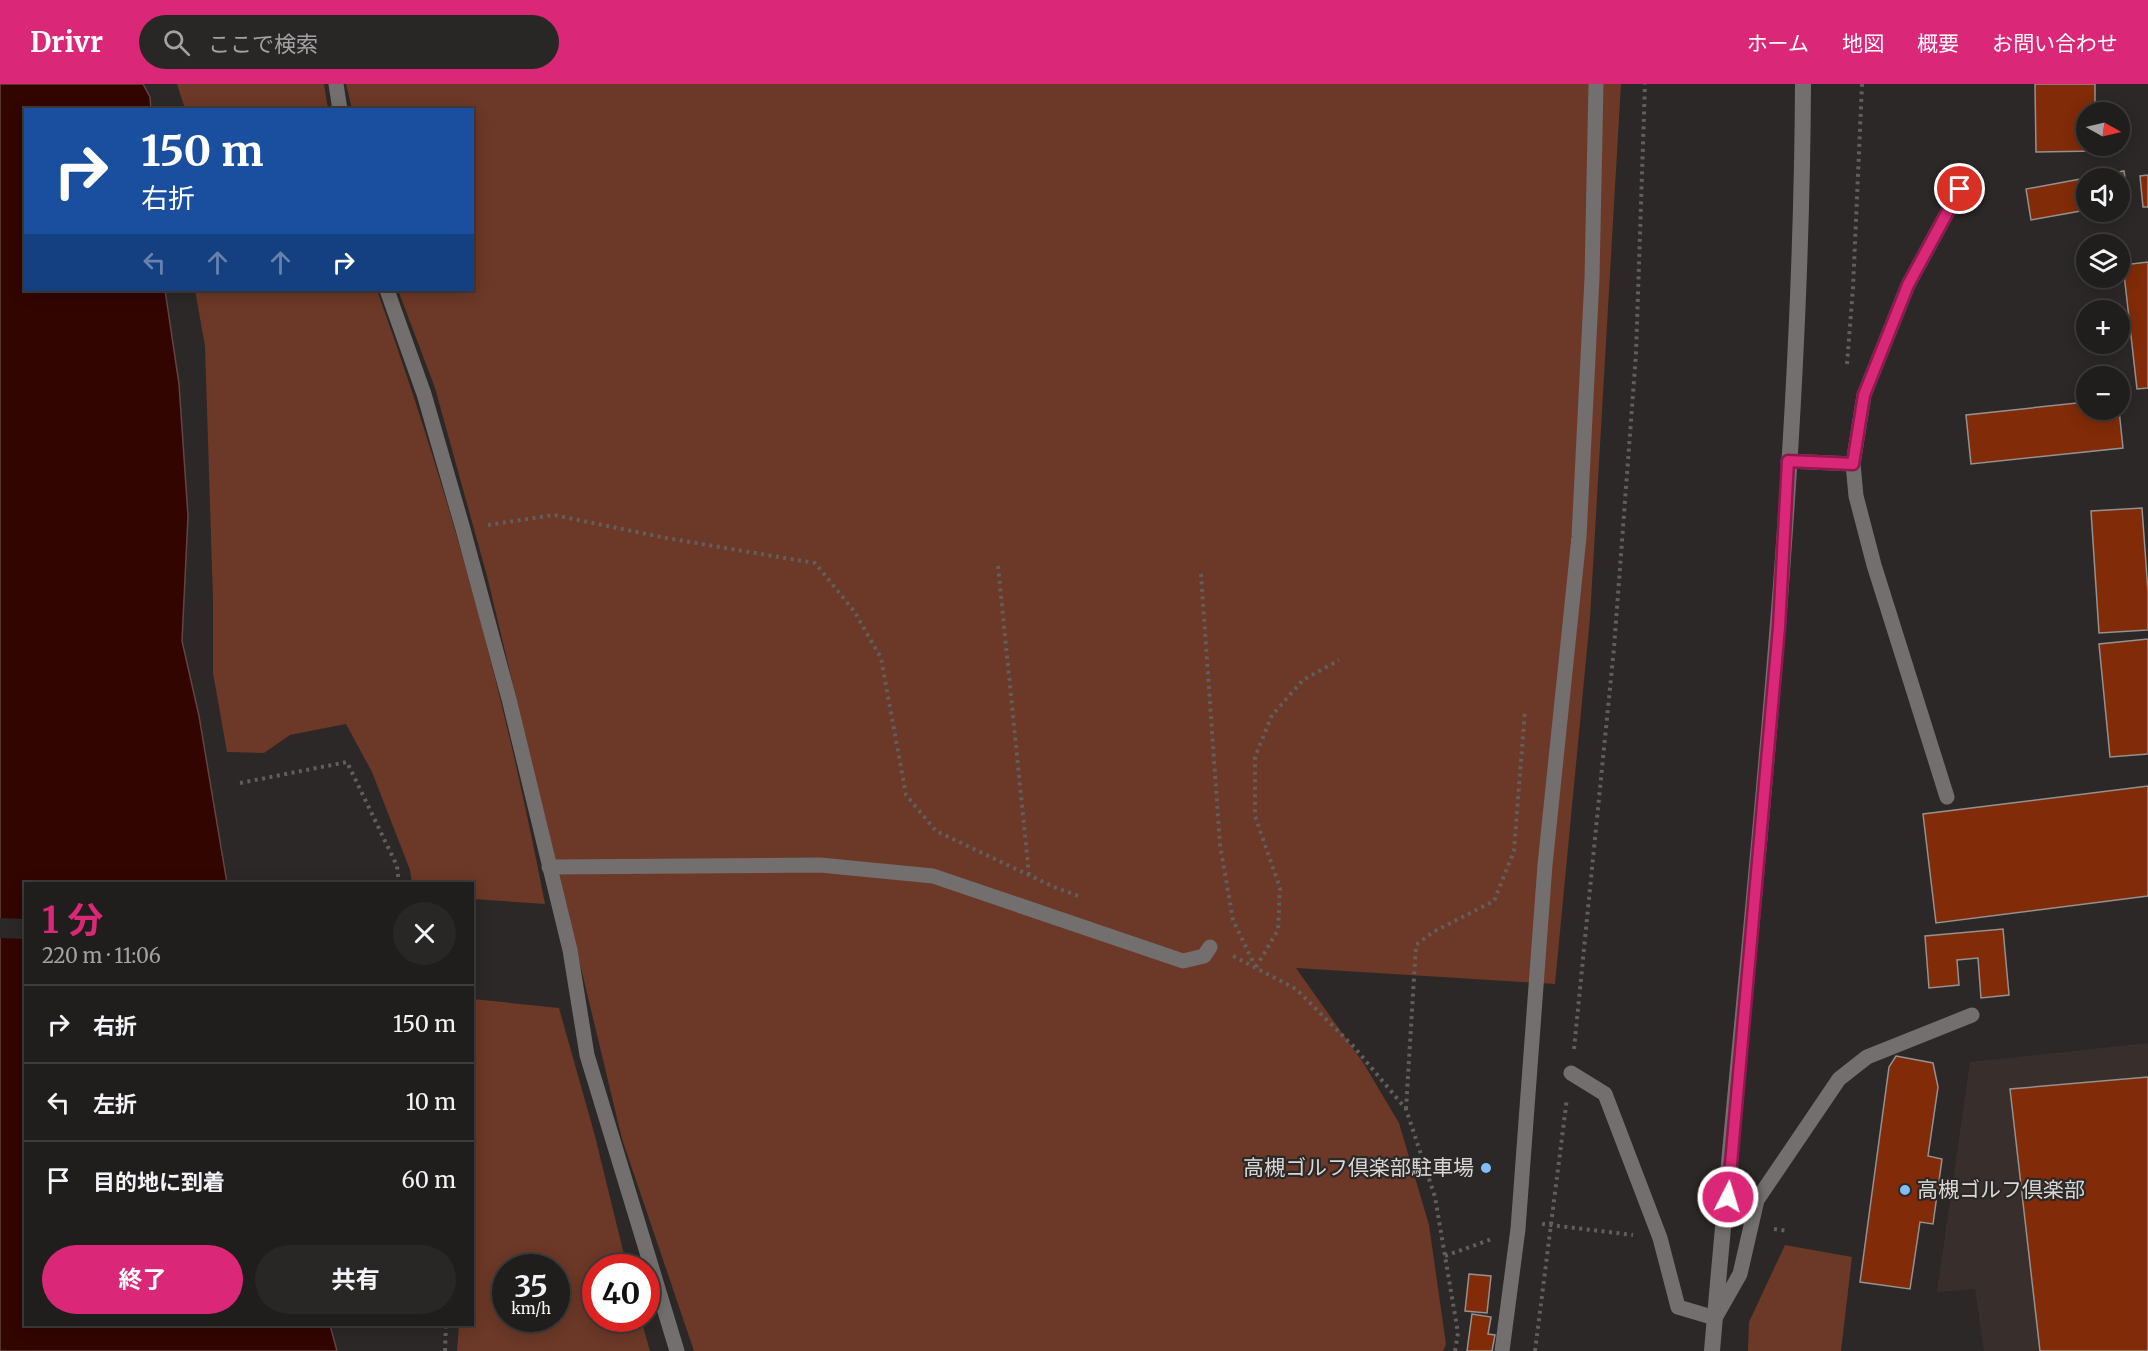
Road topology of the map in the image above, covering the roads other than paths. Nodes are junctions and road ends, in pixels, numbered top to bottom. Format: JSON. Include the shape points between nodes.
{"nodes":[{"id":1,"x":336,"y":84,"type":"edge"},
{"id":2,"x":1596,"y":84,"type":"edge"},
{"id":3,"x":1803,"y":84,"type":"edge"},
{"id":4,"x":340,"y":108,"type":"edge"},
{"id":5,"x":1960,"y":189,"type":"dead end"},
{"id":6,"x":387,"y":291,"type":"edge"},
{"id":7,"x":1788,"y":461,"type":"junction"},
{"id":8,"x":1853,"y":464,"type":"junction"},
{"id":9,"x":1947,"y":797,"type":"dead end"},
{"id":10,"x":549,"y":867,"type":"junction"},
{"id":11,"x":1210,"y":947,"type":"road end"},
{"id":12,"x":1972,"y":1015,"type":"dead end"},
{"id":13,"x":1571,"y":1073,"type":"road end"},
{"id":14,"x":1715,"y":1318,"type":"junction"},
{"id":15,"x":677,"y":1351,"type":"edge"},
{"id":16,"x":1502,"y":1351,"type":"edge"},
{"id":17,"x":1712,"y":1351,"type":"edge"}],
"edges":[{"from":1,"to":4,"type":"lane"},
{"from":2,"to":16,"type":"lane","via":[[1592,278],[1579,537],[1545,865],[1518,1229]]},
{"from":3,"to":7,"type":"street","via":[[1796,346]]},
{"from":5,"to":8,"type":"lane","via":[[1908,285],[1864,395]]},
{"from":6,"to":10,"type":"lane","via":[[424,394],[464,529]]},
{"from":7,"to":8,"type":"lane"},
{"from":7,"to":14,"type":"street","via":[[1779,627]]},
{"from":8,"to":9,"type":"lane","via":[[1856,496],[1874,565]]},
{"from":10,"to":11,"type":"lane","via":[[820,865],[933,876],[1183,961],[1204,956]]},
{"from":10,"to":15,"type":"lane","via":[[570,950],[587,1055]]},
{"from":12,"to":14,"type":"lane","via":[[1866,1057],[1839,1079],[1757,1200],[1740,1274]]},
{"from":13,"to":14,"type":"lane","via":[[1605,1094],[1660,1238],[1678,1307]]},
{"from":14,"to":17,"type":"street"}]}
